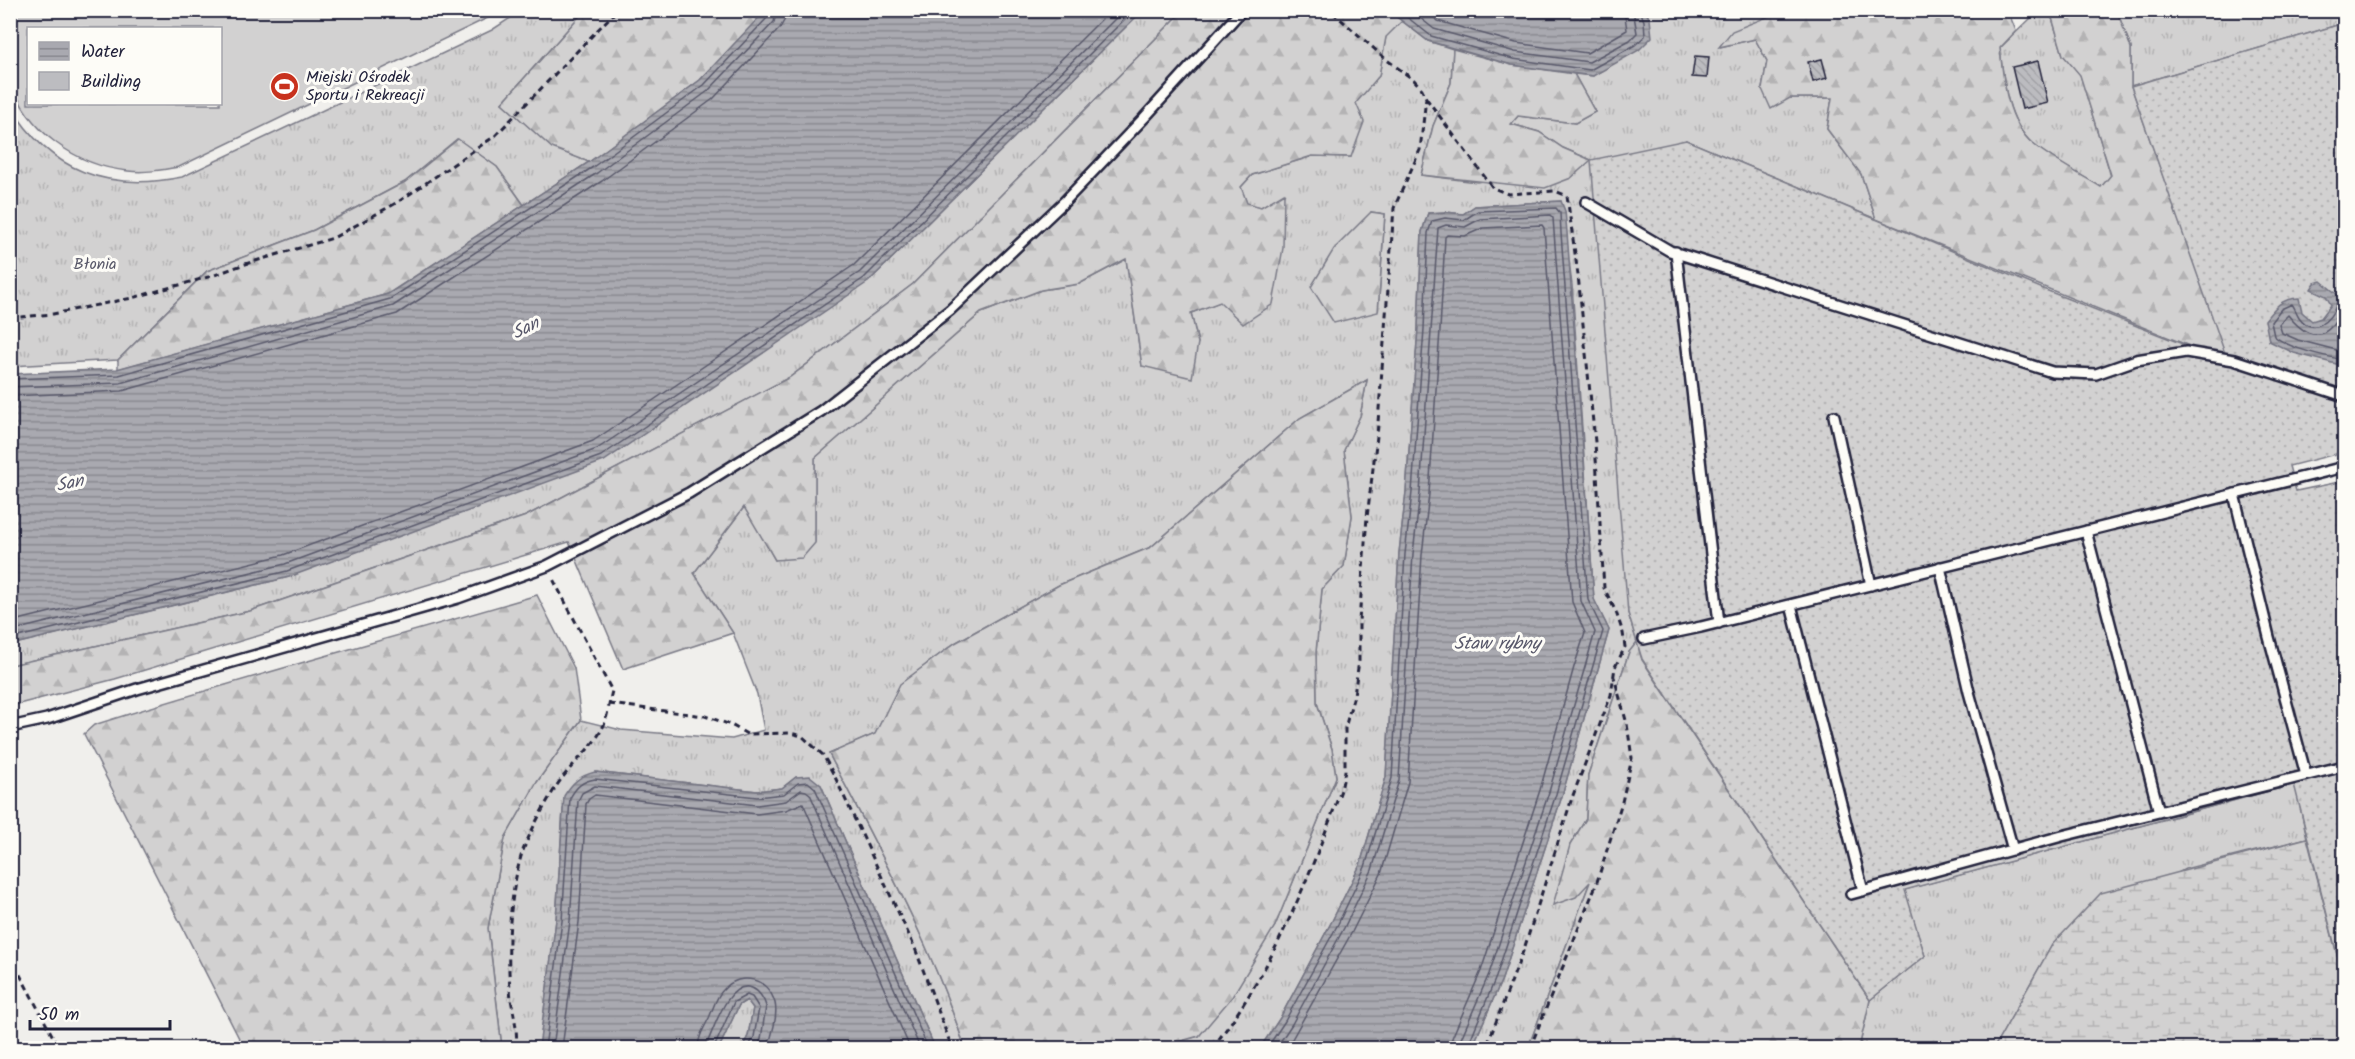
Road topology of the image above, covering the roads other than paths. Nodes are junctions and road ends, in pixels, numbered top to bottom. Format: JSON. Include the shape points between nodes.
{"nodes":[{"id":1,"x":1242,"y":10,"type":"edge"},
{"id":2,"x":1586,"y":202,"type":"dead end"},
{"id":3,"x":1676,"y":252,"type":"junction"},
{"id":4,"x":2344,"y":396,"type":"edge"},
{"id":5,"x":1834,"y":416,"type":"dead end"},
{"id":6,"x":2344,"y":467,"type":"edge"},
{"id":7,"x":2234,"y":494,"type":"junction"},
{"id":8,"x":2086,"y":531,"type":"junction"},
{"id":9,"x":1940,"y":567,"type":"junction"},
{"id":10,"x":1871,"y":585,"type":"junction"},
{"id":11,"x":1791,"y":605,"type":"junction"},
{"id":12,"x":1719,"y":623,"type":"junction"},
{"id":13,"x":1644,"y":639,"type":"dead end"},
{"id":14,"x":10,"y":727,"type":"edge"},
{"id":15,"x":2344,"y":766,"type":"edge"},
{"id":16,"x":2306,"y":775,"type":"junction"},
{"id":17,"x":2159,"y":812,"type":"junction"},
{"id":18,"x":2013,"y":850,"type":"junction"},
{"id":19,"x":1863,"y":891,"type":"junction"},
{"id":20,"x":1851,"y":894,"type":"dead end"}],
"edges":[{"from":1,"to":14,"type":"lane","via":[[1064,202],[951,310],[821,411],[689,493],[547,566],[458,598]]},
{"from":2,"to":3,"type":"lane"},
{"from":3,"to":4,"type":"lane","via":[[2052,372],[2096,374],[2136,360],[2186,352],[2234,360]]},
{"from":3,"to":12,"type":"lane"},
{"from":5,"to":10,"type":"lane"},
{"from":6,"to":7,"type":"lane"},
{"from":7,"to":8,"type":"lane"},
{"from":7,"to":16,"type":"lane"},
{"from":8,"to":9,"type":"lane"},
{"from":8,"to":17,"type":"lane"},
{"from":9,"to":10,"type":"lane"},
{"from":9,"to":18,"type":"lane","via":[[1969,692]]},
{"from":10,"to":11,"type":"lane"},
{"from":11,"to":12,"type":"lane"},
{"from":11,"to":19,"type":"lane"},
{"from":12,"to":13,"type":"lane"},
{"from":15,"to":16,"type":"lane"},
{"from":16,"to":17,"type":"lane"},
{"from":17,"to":18,"type":"lane"},
{"from":18,"to":19,"type":"lane"},
{"from":19,"to":20,"type":"lane"}]}
